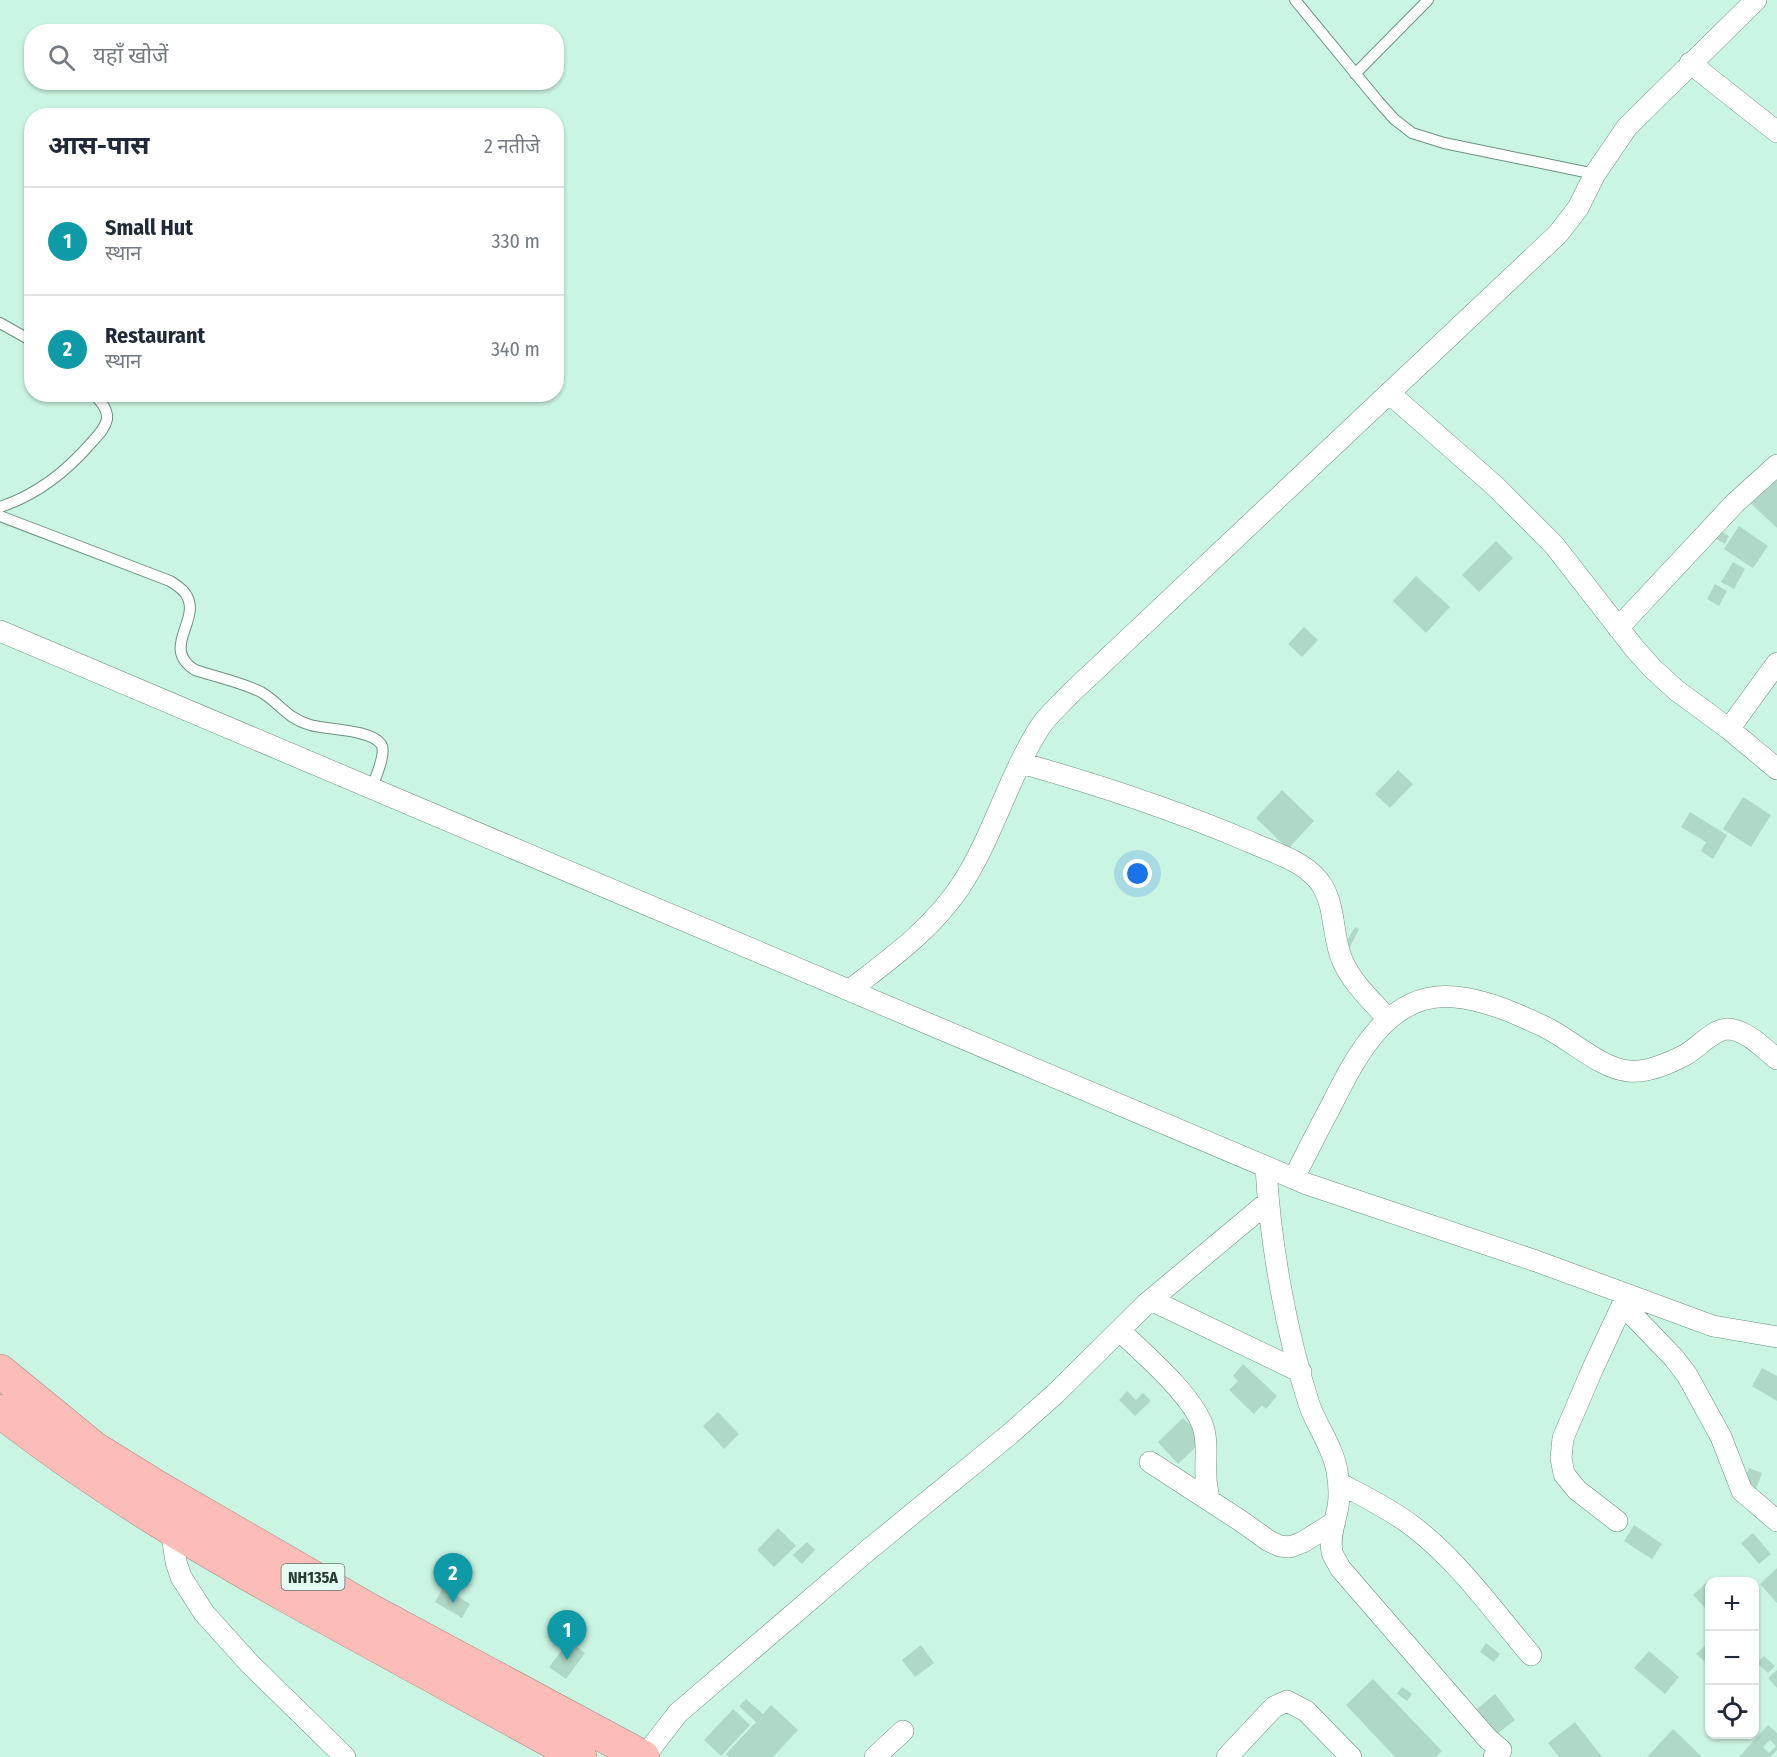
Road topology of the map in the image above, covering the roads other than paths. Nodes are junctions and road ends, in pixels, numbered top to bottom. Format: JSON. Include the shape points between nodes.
{"nodes":[{"id":1,"x":1295,"y":0,"type":"edge"},
{"id":2,"x":1428,"y":0,"type":"edge"},
{"id":3,"x":1756,"y":0,"type":"edge"},
{"id":4,"x":1690,"y":63,"type":"junction"},
{"id":5,"x":1356,"y":74,"type":"junction"},
{"id":6,"x":1777,"y":132,"type":"edge"},
{"id":7,"x":1595,"y":174,"type":"junction"},
{"id":8,"x":0,"y":323,"type":"edge"},
{"id":9,"x":24,"y":336,"type":"edge"},
{"id":10,"x":1389,"y":393,"type":"junction"},
{"id":11,"x":100,"y":402,"type":"edge"},
{"id":12,"x":1777,"y":465,"type":"edge"},
{"id":13,"x":0,"y":507,"type":"edge"},
{"id":14,"x":0,"y":516,"type":"edge"},
{"id":15,"x":1618,"y":628,"type":"junction"},
{"id":16,"x":0,"y":631,"type":"edge"},
{"id":17,"x":1777,"y":663,"type":"edge"},
{"id":18,"x":1729,"y":729,"type":"junction"},
{"id":19,"x":1021,"y":763,"type":"junction"},
{"id":20,"x":1777,"y":770,"type":"edge"},
{"id":21,"x":372,"y":788,"type":"junction"},
{"id":22,"x":850,"y":990,"type":"junction"},
{"id":23,"x":1388,"y":1019,"type":"junction"},
{"id":24,"x":1777,"y":1059,"type":"edge"},
{"id":25,"x":1266,"y":1167,"type":"junction"},
{"id":26,"x":1294,"y":1178,"type":"junction"},
{"id":27,"x":1268,"y":1202,"type":"junction"},
{"id":28,"x":1151,"y":1300,"type":"junction"},
{"id":29,"x":1625,"y":1300,"type":"junction"},
{"id":30,"x":1120,"y":1331,"type":"junction"},
{"id":31,"x":1777,"y":1337,"type":"edge"},
{"id":32,"x":0,"y":1371,"type":"edge"},
{"id":33,"x":1301,"y":1372,"type":"junction"},
{"id":34,"x":0,"y":1412,"type":"edge"},
{"id":35,"x":1150,"y":1462,"type":"dead end"},
{"id":36,"x":1339,"y":1483,"type":"junction"},
{"id":37,"x":1209,"y":1500,"type":"junction"},
{"id":38,"x":1775,"y":1515,"type":"edge"},
{"id":39,"x":1617,"y":1521,"type":"dead end"},
{"id":40,"x":1335,"y":1522,"type":"junction"},
{"id":41,"x":171,"y":1528,"type":"junction"},
{"id":42,"x":1531,"y":1655,"type":"dead end"},
{"id":43,"x":903,"y":1731,"type":"dead end"},
{"id":44,"x":345,"y":1757,"type":"edge"},
{"id":45,"x":580,"y":1757,"type":"edge"},
{"id":46,"x":644,"y":1757,"type":"edge"},
{"id":47,"x":875,"y":1757,"type":"edge"},
{"id":48,"x":1227,"y":1757,"type":"edge"},
{"id":49,"x":1351,"y":1757,"type":"edge"},
{"id":50,"x":1494,"y":1757,"type":"edge"}],
"edges":[{"from":1,"to":5,"type":"lane"},
{"from":2,"to":5,"type":"lane"},
{"from":3,"to":4,"type":"street"},
{"from":4,"to":6,"type":"street"},
{"from":4,"to":7,"type":"street","via":[[1627,127]]},
{"from":5,"to":7,"type":"lane","via":[[1394,119],[1412,133]]},
{"from":7,"to":10,"type":"street","via":[[1578,208],[1558,234]]},
{"from":8,"to":9,"type":"lane"},
{"from":10,"to":15,"type":"street","via":[[1495,486],[1554,545]]},
{"from":10,"to":19,"type":"street","via":[[1071,693],[1042,725]]},
{"from":11,"to":13,"type":"lane","via":[[107,417],[104,428],[80,456],[31,494]]},
{"from":12,"to":15,"type":"street","via":[[1735,503]]},
{"from":14,"to":21,"type":"lane","via":[[159,576],[179,588],[189,603],[180,643],[188,665],[257,691],[299,722],[357,732],[379,742],[383,753]]},
{"from":15,"to":18,"type":"street","via":[[1652,669]]},
{"from":16,"to":21,"type":"street"},
{"from":17,"to":18,"type":"street"},
{"from":18,"to":20,"type":"street"},
{"from":19,"to":22,"type":"street","via":[[960,886],[916,938]]},
{"from":19,"to":23,"type":"street","via":[[1169,809],[1293,861],[1312,873],[1323,886],[1331,909],[1342,960],[1353,980]]},
{"from":21,"to":22,"type":"street"},
{"from":22,"to":25,"type":"street"},
{"from":23,"to":24,"type":"street","via":[[1417,1003],[1454,997],[1519,1015],[1560,1034],[1605,1063],[1630,1072],[1685,1055],[1726,1029],[1743,1034]]},
{"from":23,"to":26,"type":"street","via":[[1352,1065]]},
{"from":25,"to":26,"type":"street"},
{"from":25,"to":27,"type":"street"},
{"from":26,"to":29,"type":"street","via":[[1536,1261]]},
{"from":27,"to":28,"type":"street"},
{"from":27,"to":33,"type":"street"},
{"from":28,"to":30,"type":"street"},
{"from":28,"to":33,"type":"street"},
{"from":29,"to":31,"type":"street","via":[[1713,1326]]},
{"from":29,"to":38,"type":"street","via":[[1687,1375],[1721,1437],[1742,1491]]},
{"from":29,"to":39,"type":"street","via":[[1563,1438],[1561,1458],[1564,1474],[1577,1490]]},
{"from":30,"to":37,"type":"street","via":[[1197,1414],[1204,1429]]},
{"from":30,"to":46,"type":"street","via":[[1010,1434],[678,1713]]},
{"from":32,"to":46,"type":"highway","number":"NH135A","via":[[94,1448],[157,1487],[366,1608]]},
{"from":33,"to":36,"type":"street","via":[[1309,1403],[1331,1450]]},
{"from":34,"to":41,"type":"highway","number":"NH135A","via":[[125,1501]]},
{"from":35,"to":37,"type":"street"},
{"from":36,"to":40,"type":"street"},
{"from":36,"to":42,"type":"street","via":[[1391,1511],[1443,1553]]},
{"from":37,"to":40,"type":"street","via":[[1280,1546],[1304,1542]]},
{"from":40,"to":50,"type":"street","via":[[1332,1553],[1340,1568],[1501,1750]]},
{"from":41,"to":44,"type":"street","via":[[181,1577],[204,1613]]},
{"from":41,"to":45,"type":"highway","number":"NH135A"},
{"from":43,"to":47,"type":"street"},
{"from":48,"to":49,"type":"street","via":[[1274,1707],[1287,1701],[1306,1711]]}]}
